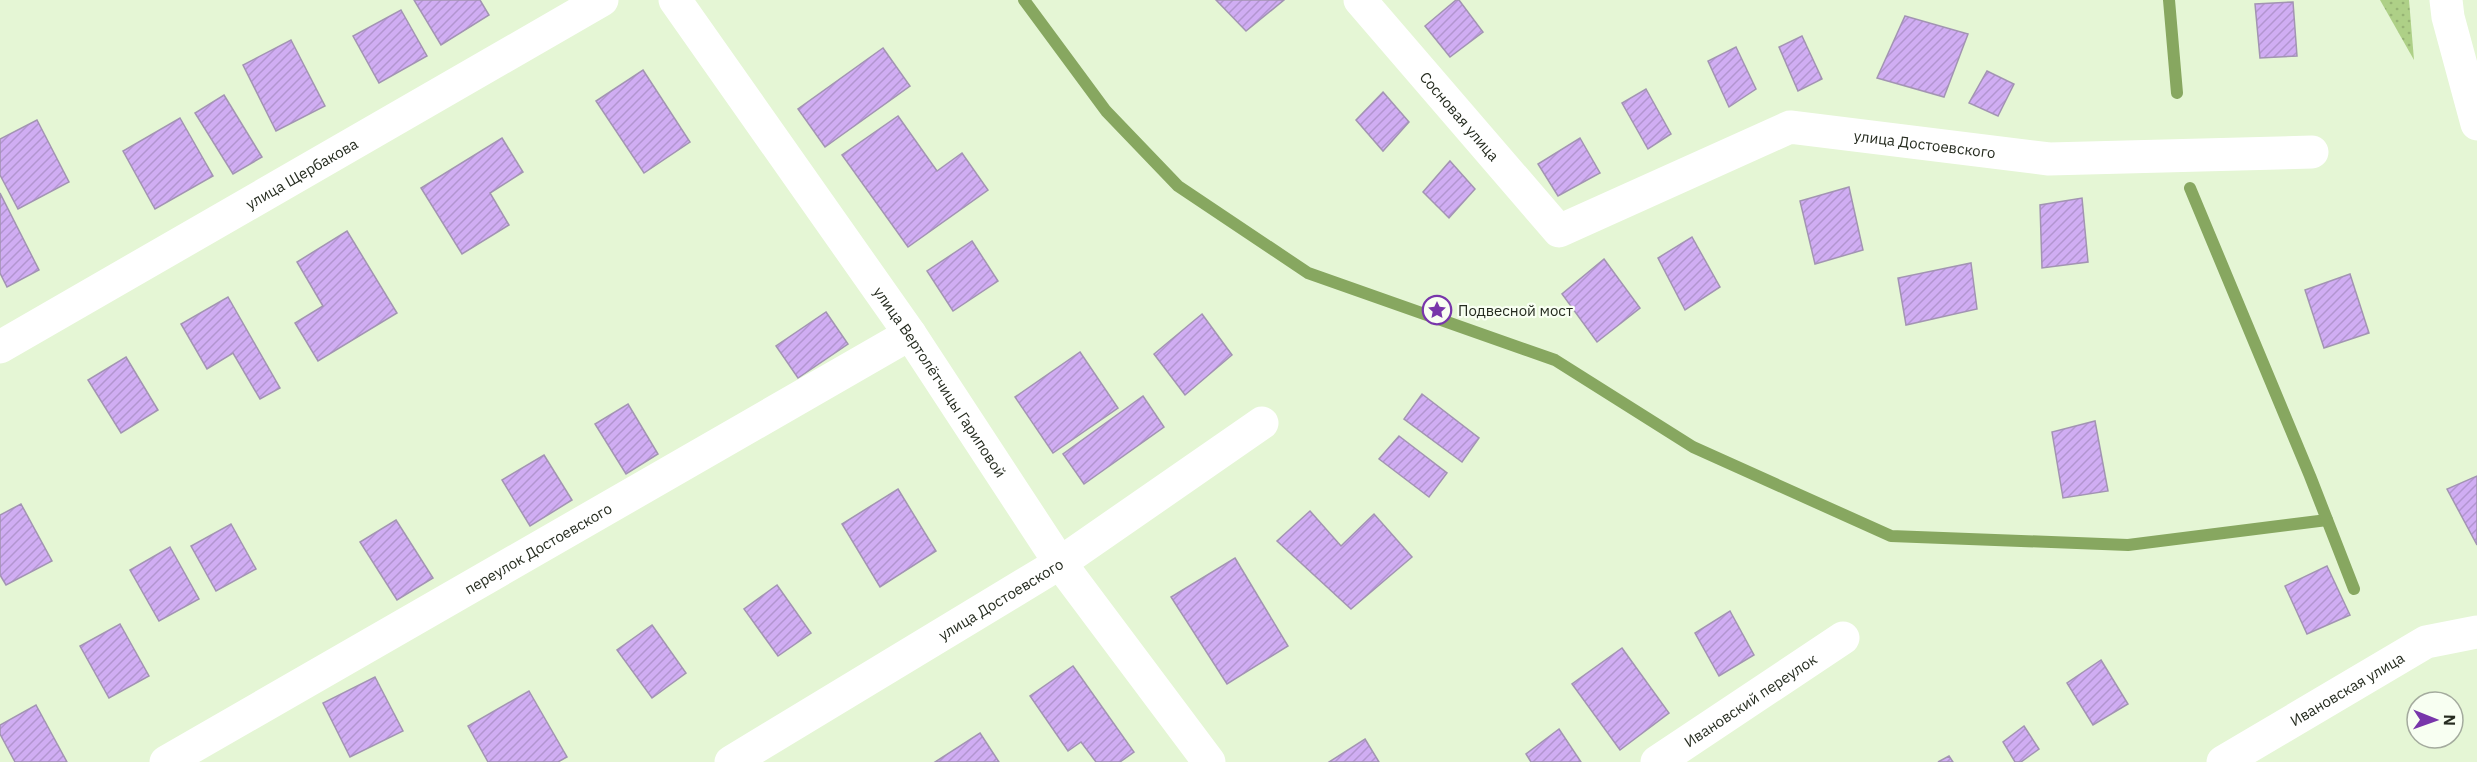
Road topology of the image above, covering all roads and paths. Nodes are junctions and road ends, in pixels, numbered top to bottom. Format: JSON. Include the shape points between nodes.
{"nodes":[{"id":1,"x":602,"y":0,"type":"edge"},
{"id":2,"x":675,"y":0,"type":"edge"},
{"id":3,"x":1360,"y":0,"type":"edge"},
{"id":4,"x":2446,"y":0,"type":"edge"},
{"id":5,"x":2474,"y":107,"type":"edge"},
{"id":6,"x":2312,"y":152,"type":"dead end"},
{"id":7,"x":1559,"y":231,"type":"joint"},
{"id":8,"x":910,"y":334,"type":"junction"},
{"id":9,"x":0,"y":346,"type":"edge"},
{"id":10,"x":1262,"y":423,"type":"dead end"},
{"id":11,"x":1060,"y":563,"type":"junction"},
{"id":12,"x":2477,"y":632,"type":"edge"},
{"id":13,"x":1843,"y":638,"type":"dead end"},
{"id":14,"x":166,"y":762,"type":"edge"},
{"id":15,"x":731,"y":762,"type":"edge"},
{"id":16,"x":1209,"y":762,"type":"edge"},
{"id":17,"x":1657,"y":762,"type":"edge"},
{"id":18,"x":2223,"y":762,"type":"edge"}],
"edges":[{"from":1,"to":9,"type":"street","name":"улица Щербакова"},
{"from":2,"to":8,"type":"street","name":"улица Вертолётчицы Гариповой"},
{"from":3,"to":7,"type":"street","name":"Сосновая улица"},
{"from":4,"to":5,"type":"street"},
{"from":6,"to":7,"type":"street","name":"улица Достоевского","via":[[2049,159],[1790,126]]},
{"from":8,"to":11,"type":"street","name":"улица Вертолётчицы Гариповой"},
{"from":8,"to":14,"type":"street","name":"переулок Достоевского"},
{"from":10,"to":11,"type":"street","name":"улица Достоевского"},
{"from":11,"to":15,"type":"street","name":"улица Достоевского"},
{"from":11,"to":16,"type":"street","name":"улица Вертолётчицы Гариповой"},
{"from":12,"to":18,"type":"street","name":"Ивановская улица","via":[[2426,642]]},
{"from":13,"to":17,"type":"street","name":"Ивановский переулок"}]}
